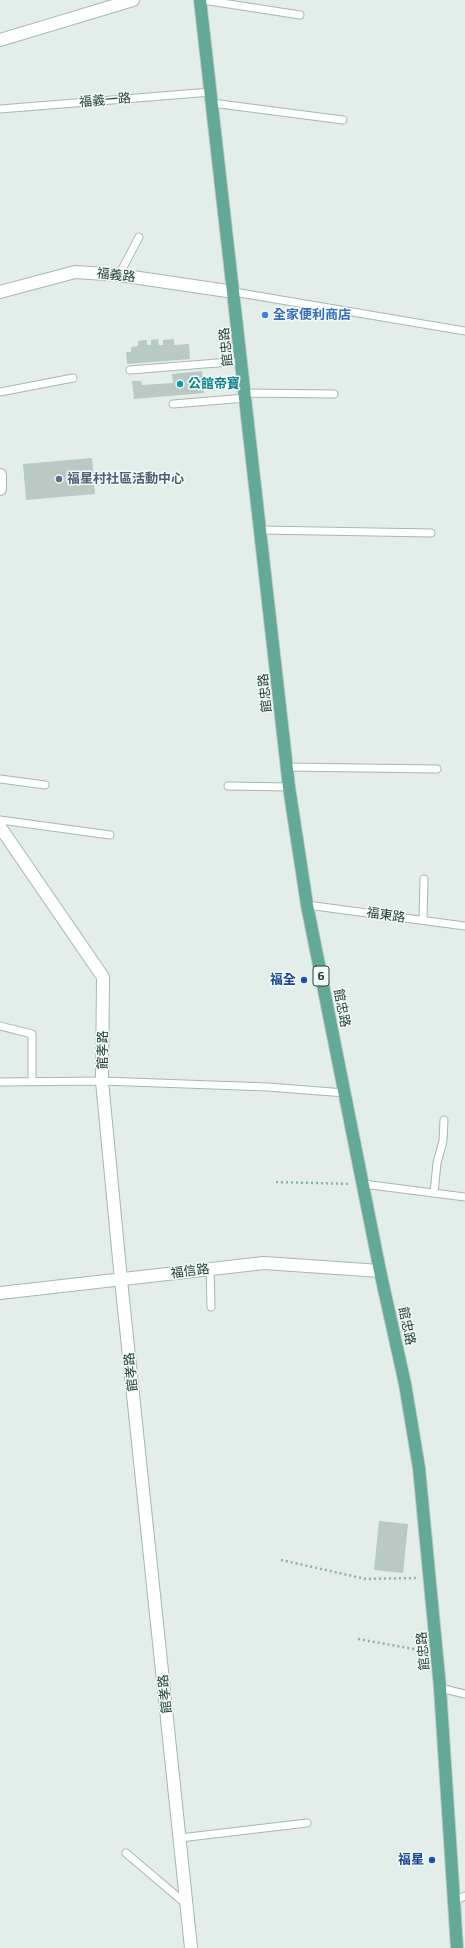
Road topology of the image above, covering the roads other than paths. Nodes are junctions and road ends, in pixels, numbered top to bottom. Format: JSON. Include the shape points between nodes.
{"nodes":[{"id":1,"x":133,"y":0,"type":"edge"},
{"id":2,"x":202,"y":0,"type":"edge"},
{"id":3,"x":300,"y":15,"type":"dead end"},
{"id":4,"x":0,"y":40,"type":"edge"},
{"id":5,"x":211,"y":98,"type":"junction"},
{"id":6,"x":0,"y":109,"type":"edge"},
{"id":7,"x":343,"y":120,"type":"dead end"},
{"id":8,"x":139,"y":236,"type":"dead end"},
{"id":9,"x":119,"y":275,"type":"junction"},
{"id":10,"x":0,"y":292,"type":"edge"},
{"id":11,"x":234,"y":292,"type":"junction"},
{"id":12,"x":465,"y":331,"type":"edge"},
{"id":13,"x":242,"y":361,"type":"junction"},
{"id":14,"x":130,"y":370,"type":"dead end"},
{"id":15,"x":73,"y":378,"type":"dead end"},
{"id":16,"x":0,"y":392,"type":"edge"},
{"id":17,"x":334,"y":394,"type":"dead end"},
{"id":18,"x":246,"y":395,"type":"junction"},
{"id":19,"x":172,"y":404,"type":"dead end"},
{"id":20,"x":0,"y":475,"type":"edge"},
{"id":21,"x":0,"y":490,"type":"edge"},
{"id":22,"x":261,"y":530,"type":"junction"},
{"id":23,"x":432,"y":533,"type":"dead end"},
{"id":24,"x":287,"y":767,"type":"junction"},
{"id":25,"x":437,"y":769,"type":"dead end"},
{"id":26,"x":0,"y":778,"type":"edge"},
{"id":27,"x":45,"y":785,"type":"dead end"},
{"id":28,"x":228,"y":786,"type":"dead end"},
{"id":29,"x":289,"y":787,"type":"junction"},
{"id":30,"x":0,"y":820,"type":"edge"},
{"id":31,"x":0,"y":827,"type":"edge"},
{"id":32,"x":110,"y":836,"type":"dead end"},
{"id":33,"x":424,"y":879,"type":"dead end"},
{"id":34,"x":307,"y":905,"type":"junction"},
{"id":35,"x":423,"y":920,"type":"junction"},
{"id":36,"x":465,"y":926,"type":"edge"},
{"id":37,"x":0,"y":1026,"type":"edge"},
{"id":38,"x":102,"y":1081,"type":"junction"},
{"id":39,"x":0,"y":1082,"type":"edge"},
{"id":40,"x":32,"y":1082,"type":"junction"},
{"id":41,"x":345,"y":1093,"type":"junction"},
{"id":42,"x":444,"y":1120,"type":"dead end"},
{"id":43,"x":363,"y":1184,"type":"junction"},
{"id":44,"x":434,"y":1193,"type":"junction"},
{"id":45,"x":465,"y":1197,"type":"edge"},
{"id":46,"x":210,"y":1269,"type":"junction"},
{"id":47,"x":380,"y":1270,"type":"junction"},
{"id":48,"x":121,"y":1280,"type":"junction"},
{"id":49,"x":0,"y":1293,"type":"edge"},
{"id":50,"x":212,"y":1307,"type":"dead end"},
{"id":51,"x":440,"y":1688,"type":"junction"},
{"id":52,"x":465,"y":1694,"type":"edge"},
{"id":53,"x":307,"y":1823,"type":"dead end"},
{"id":54,"x":180,"y":1838,"type":"junction"},
{"id":55,"x":126,"y":1853,"type":"dead end"},
{"id":56,"x":460,"y":1898,"type":"edge"},
{"id":57,"x":186,"y":1904,"type":"junction"},
{"id":58,"x":191,"y":1948,"type":"edge"},
{"id":59,"x":457,"y":1948,"type":"edge"}],
"edges":[{"from":1,"to":4,"type":"street"},
{"from":2,"to":3,"type":"lane"},
{"from":2,"to":5,"type":"main road","name":"館忠路","number":"6"},
{"from":5,"to":6,"type":"lane","name":"福義一路"},
{"from":5,"to":7,"type":"lane","name":"福義一路"},
{"from":5,"to":11,"type":"main road","name":"館忠路","number":"6"},
{"from":8,"to":9,"type":"lane"},
{"from":9,"to":10,"type":"street","name":"福義路","via":[[75,272]]},
{"from":9,"to":11,"type":"street","name":"福義路"},
{"from":11,"to":12,"type":"lane"},
{"from":11,"to":13,"type":"main road","name":"館忠路","number":"6"},
{"from":13,"to":14,"type":"lane"},
{"from":13,"to":18,"type":"main road","name":"館忠路","number":"6"},
{"from":15,"to":16,"type":"lane"},
{"from":17,"to":18,"type":"lane"},
{"from":18,"to":19,"type":"lane"},
{"from":18,"to":22,"type":"main road","name":"館忠路","number":"6"},
{"from":20,"to":21,"type":"street"},
{"from":22,"to":23,"type":"lane"},
{"from":22,"to":24,"type":"main road","name":"館忠路","number":"6"},
{"from":24,"to":25,"type":"lane"},
{"from":24,"to":29,"type":"main road","name":"館忠路","number":"6"},
{"from":26,"to":27,"type":"lane"},
{"from":28,"to":29,"type":"lane"},
{"from":29,"to":34,"type":"main road","name":"館忠路","number":"6"},
{"from":30,"to":32,"type":"lane"},
{"from":31,"to":38,"type":"street","name":"館孝路","via":[[103,977]]},
{"from":33,"to":35,"type":"lane"},
{"from":34,"to":35,"type":"lane","name":"福東路"},
{"from":34,"to":41,"type":"main road","name":"館忠路","number":"6"},
{"from":35,"to":36,"type":"lane","name":"福東路"},
{"from":37,"to":40,"type":"lane","via":[[32,1034]]},
{"from":38,"to":40,"type":"lane"},
{"from":38,"to":41,"type":"lane","via":[[268,1087]]},
{"from":38,"to":48,"type":"street","name":"館孝路"},
{"from":39,"to":40,"type":"lane"},
{"from":41,"to":43,"type":"main road","name":"館忠路","number":"6"},
{"from":42,"to":44,"type":"lane","via":[[444,1141],[437,1163]]},
{"from":43,"to":44,"type":"lane"},
{"from":43,"to":47,"type":"main road","name":"館忠路","number":"6"},
{"from":44,"to":45,"type":"lane"},
{"from":46,"to":47,"type":"street","name":"福信路","via":[[264,1263]]},
{"from":46,"to":48,"type":"street","name":"福信路"},
{"from":46,"to":50,"type":"lane"},
{"from":47,"to":51,"type":"main road","name":"館忠路","number":"6","via":[[405,1384],[418,1460]]},
{"from":48,"to":49,"type":"street","name":"福信路"},
{"from":48,"to":54,"type":"street","name":"館孝路"},
{"from":51,"to":52,"type":"lane"},
{"from":51,"to":56,"type":"main road","name":"館忠路","number":"6"},
{"from":53,"to":54,"type":"lane"},
{"from":54,"to":57,"type":"street","name":"館孝路"},
{"from":55,"to":57,"type":"lane"},
{"from":56,"to":59,"type":"main road","name":"館忠路","number":"6"},
{"from":57,"to":58,"type":"street","name":"館孝路"}]}
